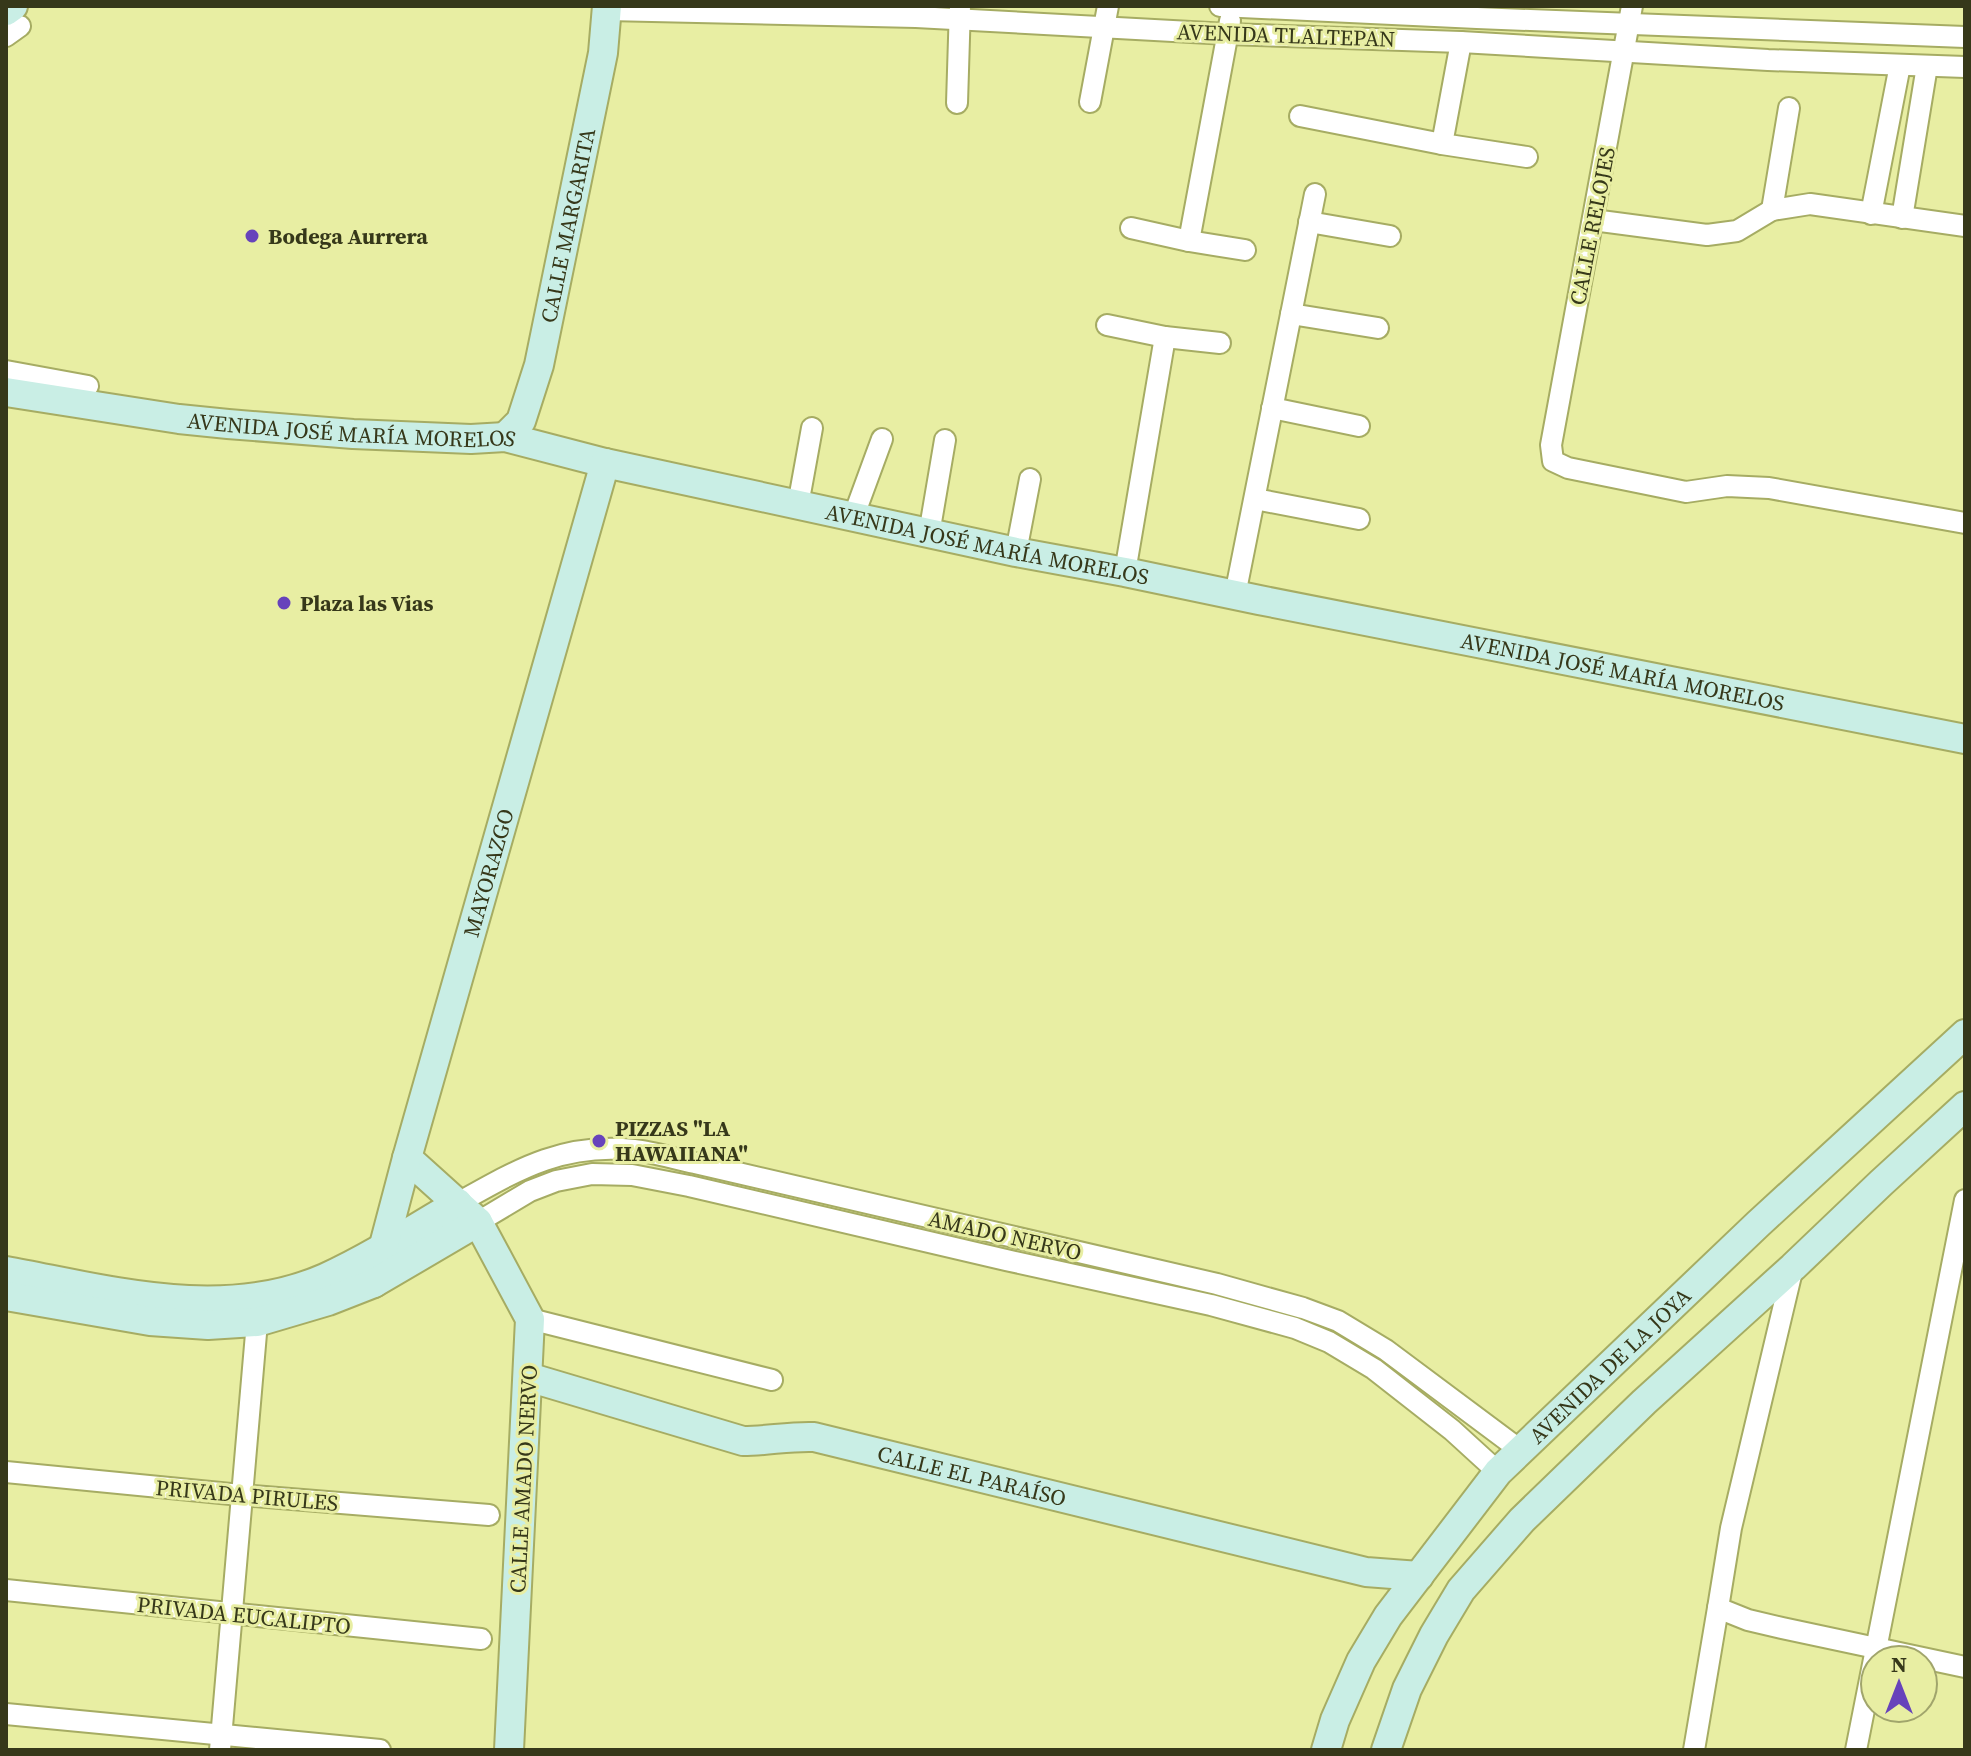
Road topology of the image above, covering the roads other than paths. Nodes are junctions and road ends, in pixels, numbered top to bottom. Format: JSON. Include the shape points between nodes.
{"nodes":[{"id":1,"x":1220,"y":6,"type":"edge"},
{"id":2,"x":1232,"y":6,"type":"edge"},
{"id":3,"x":607,"y":8,"type":"edge"},
{"id":4,"x":787,"y":10,"type":"edge"},
{"id":5,"x":1474,"y":12,"type":"edge"},
{"id":6,"x":959,"y":13,"type":"edge"},
{"id":7,"x":1630,"y":15,"type":"edge"},
{"id":8,"x":1106,"y":16,"type":"edge"},
{"id":9,"x":1770,"y":28,"type":"junction"},
{"id":10,"x":1228,"y":34,"type":"junction"},
{"id":11,"x":1965,"y":37,"type":"edge"},
{"id":12,"x":1461,"y":42,"type":"junction"},
{"id":13,"x":1624,"y":52,"type":"junction"},
{"id":14,"x":1768,"y":60,"type":"junction"},
{"id":15,"x":1900,"y":65,"type":"junction"},
{"id":16,"x":1927,"y":66,"type":"junction"},
{"id":17,"x":1965,"y":67,"type":"edge"},
{"id":18,"x":1090,"y":102,"type":"dead end"},
{"id":19,"x":957,"y":103,"type":"dead end"},
{"id":20,"x":1789,"y":108,"type":"dead end"},
{"id":21,"x":1300,"y":116,"type":"dead end"},
{"id":22,"x":1442,"y":144,"type":"junction"},
{"id":23,"x":1527,"y":157,"type":"dead end"},
{"id":24,"x":1315,"y":194,"type":"dead end"},
{"id":25,"x":1772,"y":210,"type":"junction"},
{"id":26,"x":1871,"y":214,"type":"junction"},
{"id":27,"x":1902,"y":218,"type":"junction"},
{"id":28,"x":1593,"y":220,"type":"junction"},
{"id":29,"x":1309,"y":222,"type":"junction"},
{"id":30,"x":1965,"y":226,"type":"edge"},
{"id":31,"x":1131,"y":228,"type":"dead end"},
{"id":32,"x":1390,"y":236,"type":"dead end"},
{"id":33,"x":1189,"y":241,"type":"junction"},
{"id":34,"x":1245,"y":250,"type":"dead end"},
{"id":35,"x":1291,"y":314,"type":"junction"},
{"id":36,"x":1107,"y":325,"type":"dead end"},
{"id":37,"x":1378,"y":328,"type":"dead end"},
{"id":38,"x":1165,"y":337,"type":"junction"},
{"id":39,"x":1220,"y":343,"type":"dead end"},
{"id":40,"x":6,"y":371,"type":"edge"},
{"id":41,"x":88,"y":386,"type":"dead end"},
{"id":42,"x":6,"y":392,"type":"edge"},
{"id":43,"x":1272,"y":408,"type":"junction"},
{"id":44,"x":1359,"y":426,"type":"dead end"},
{"id":45,"x":812,"y":428,"type":"dead end"},
{"id":46,"x":505,"y":437,"type":"junction"},
{"id":47,"x":882,"y":439,"type":"dead end"},
{"id":48,"x":945,"y":440,"type":"dead end"},
{"id":49,"x":605,"y":463,"type":"junction"},
{"id":50,"x":1030,"y":479,"type":"dead end"},
{"id":51,"x":1255,"y":499,"type":"junction"},
{"id":52,"x":798,"y":505,"type":"junction"},
{"id":53,"x":853,"y":518,"type":"junction"},
{"id":54,"x":1359,"y":519,"type":"dead end"},
{"id":55,"x":1965,"y":523,"type":"edge"},
{"id":56,"x":929,"y":534,"type":"junction"},
{"id":57,"x":1016,"y":552,"type":"junction"},
{"id":58,"x":1125,"y":572,"type":"junction"},
{"id":59,"x":1235,"y":595,"type":"junction"},
{"id":60,"x":1965,"y":739,"type":"edge"},
{"id":61,"x":1965,"y":1034,"type":"edge"},
{"id":62,"x":1965,"y":1106,"type":"edge"},
{"id":63,"x":407,"y":1158,"type":"junction"},
{"id":64,"x":1965,"y":1200,"type":"edge"},
{"id":65,"x":468,"y":1213,"type":"junction"},
{"id":66,"x":384,"y":1246,"type":"junction"},
{"id":67,"x":1793,"y":1267,"type":"junction"},
{"id":68,"x":6,"y":1271,"type":"edge"},
{"id":69,"x":374,"y":1283,"type":"junction"},
{"id":70,"x":52,"y":1292,"type":"junction"},
{"id":71,"x":6,"y":1296,"type":"edge"},
{"id":72,"x":530,"y":1319,"type":"junction"},
{"id":73,"x":257,"y":1322,"type":"junction"},
{"id":74,"x":528,"y":1377,"type":"junction"},
{"id":75,"x":772,"y":1380,"type":"dead end"},
{"id":76,"x":1520,"y":1450,"type":"junction"},
{"id":77,"x":6,"y":1472,"type":"edge"},
{"id":78,"x":1498,"y":1472,"type":"junction"},
{"id":79,"x":241,"y":1495,"type":"junction"},
{"id":80,"x":489,"y":1515,"type":"dead end"},
{"id":81,"x":1419,"y":1576,"type":"junction"},
{"id":82,"x":6,"y":1590,"type":"edge"},
{"id":83,"x":1718,"y":1608,"type":"junction"},
{"id":84,"x":231,"y":1614,"type":"junction"},
{"id":85,"x":481,"y":1639,"type":"dead end"},
{"id":86,"x":1859,"y":1644,"type":"edge"},
{"id":87,"x":1877,"y":1644,"type":"edge"},
{"id":88,"x":1939,"y":1661,"type":"edge"},
{"id":89,"x":1965,"y":1667,"type":"edge"},
{"id":90,"x":6,"y":1714,"type":"edge"},
{"id":91,"x":1861,"y":1724,"type":"edge"},
{"id":92,"x":221,"y":1742,"type":"edge"},
{"id":93,"x":380,"y":1750,"type":"edge"},
{"id":94,"x":509,"y":1750,"type":"edge"},
{"id":95,"x":1326,"y":1750,"type":"edge"},
{"id":96,"x":1386,"y":1750,"type":"edge"},
{"id":97,"x":1694,"y":1750,"type":"edge"},
{"id":98,"x":1856,"y":1750,"type":"edge"}],
"edges":[{"from":1,"to":2,"type":"street","name":"AVENIDA TLALTEPAN"},
{"from":2,"to":5,"type":"street","name":"AVENIDA TLALTEPAN"},
{"from":2,"to":10,"type":"street"},
{"from":3,"to":4,"type":"street","name":"AVENIDA TLALTEPAN"},
{"from":3,"to":46,"type":"main road","name":"CALLE MARGARITA","via":[[603,53],[539,365],[521,421]]},
{"from":4,"to":6,"type":"street","name":"AVENIDA TLALTEPAN"},
{"from":5,"to":7,"type":"street","name":"AVENIDA TLALTEPAN"},
{"from":6,"to":8,"type":"street","name":"AVENIDA TLALTEPAN"},
{"from":6,"to":19,"type":"street"},
{"from":7,"to":9,"type":"street","name":"AVENIDA TLALTEPAN"},
{"from":7,"to":13,"type":"street","name":"CALLE RELOJES"},
{"from":8,"to":10,"type":"street","name":"AVENIDA TLALTEPAN"},
{"from":8,"to":18,"type":"street"},
{"from":9,"to":11,"type":"street","name":"AVENIDA TLALTEPAN"},
{"from":9,"to":14,"type":"street"},
{"from":10,"to":12,"type":"street","name":"AVENIDA TLALTEPAN"},
{"from":10,"to":33,"type":"street"},
{"from":12,"to":13,"type":"street","name":"AVENIDA TLALTEPAN"},
{"from":12,"to":22,"type":"street"},
{"from":13,"to":14,"type":"street","name":"AVENIDA TLALTEPAN"},
{"from":13,"to":28,"type":"street","name":"CALLE RELOJES"},
{"from":14,"to":15,"type":"street","name":"AVENIDA TLALTEPAN"},
{"from":15,"to":16,"type":"street","name":"AVENIDA TLALTEPAN"},
{"from":15,"to":26,"type":"street"},
{"from":16,"to":17,"type":"street","name":"AVENIDA TLALTEPAN"},
{"from":16,"to":27,"type":"street"},
{"from":20,"to":25,"type":"street"},
{"from":21,"to":22,"type":"street"},
{"from":22,"to":23,"type":"street"},
{"from":24,"to":29,"type":"street"},
{"from":25,"to":26,"type":"street","via":[[1810,204]]},
{"from":25,"to":28,"type":"street","via":[[1737,231],[1707,235]]},
{"from":26,"to":27,"type":"street"},
{"from":27,"to":30,"type":"street"},
{"from":28,"to":55,"type":"street","name":"CALLE RELOJES","via":[[1551,445],[1553,461],[1686,492],[1727,486],[1769,488]]},
{"from":29,"to":32,"type":"street"},
{"from":29,"to":35,"type":"street"},
{"from":31,"to":33,"type":"street"},
{"from":33,"to":34,"type":"street"},
{"from":35,"to":37,"type":"street"},
{"from":35,"to":43,"type":"street"},
{"from":36,"to":38,"type":"street"},
{"from":38,"to":39,"type":"street"},
{"from":38,"to":58,"type":"street"},
{"from":40,"to":41,"type":"street"},
{"from":42,"to":46,"type":"main road","name":"AVENIDA JOSÉ MARÍA MORELOS","via":[[228,424],[353,434]]},
{"from":43,"to":44,"type":"street"},
{"from":43,"to":51,"type":"street"},
{"from":45,"to":52,"type":"street"},
{"from":46,"to":49,"type":"main road","name":"AVENIDA JOSÉ MARÍA MORELOS"},
{"from":47,"to":53,"type":"street"},
{"from":48,"to":56,"type":"street"},
{"from":49,"to":52,"type":"main road","name":"AVENIDA JOSÉ MARÍA MORELOS"},
{"from":49,"to":63,"type":"main road","name":"MAYORAZGO"},
{"from":50,"to":57,"type":"street"},
{"from":51,"to":54,"type":"street"},
{"from":51,"to":59,"type":"street"},
{"from":52,"to":53,"type":"main road","name":"AVENIDA JOSÉ MARÍA MORELOS"},
{"from":53,"to":56,"type":"main road","name":"AVENIDA JOSÉ MARÍA MORELOS"},
{"from":56,"to":57,"type":"main road","name":"AVENIDA JOSÉ MARÍA MORELOS"},
{"from":57,"to":58,"type":"main road","name":"AVENIDA JOSÉ MARÍA MORELOS"},
{"from":58,"to":59,"type":"main road","name":"AVENIDA JOSÉ MARÍA MORELOS"},
{"from":59,"to":60,"type":"main road","name":"AVENIDA JOSÉ MARÍA MORELOS"},
{"from":61,"to":76,"type":"main road","name":"AVENIDA DE LA JOYA"},
{"from":62,"to":67,"type":"main road"},
{"from":63,"to":65,"type":"main road"},
{"from":63,"to":66,"type":"main road","name":"MAYORAZGO"},
{"from":64,"to":87,"type":"street"},
{"from":65,"to":66,"type":"main road"},
{"from":65,"to":69,"type":"main road"},
{"from":65,"to":72,"type":"main road"},
{"from":65,"to":76,"type":"street","name":"AMADO NERVO","via":[[519,1169],[550,1157],[633,1150],[695,1163],[1303,1308],[1338,1321],[1386,1350]]},
{"from":65,"to":78,"type":"street","name":"AMADO NERVO","via":[[556,1181],[592,1174],[632,1175],[1211,1305],[1329,1342],[1374,1369]]},
{"from":66,"to":69,"type":"main road","name":"MAYORAZGO"},
{"from":66,"to":70,"type":"main road","via":[[324,1279],[230,1300]]},
{"from":67,"to":83,"type":"street","via":[[1731,1528]]},
{"from":67,"to":96,"type":"main road","via":[[1522,1520],[1461,1590],[1407,1689]]},
{"from":68,"to":70,"type":"main road"},
{"from":69,"to":73,"type":"main road"},
{"from":70,"to":71,"type":"main road"},
{"from":70,"to":73,"type":"main road","via":[[150,1321]]},
{"from":72,"to":74,"type":"main road","name":"CALLE AMADO NERVO"},
{"from":72,"to":75,"type":"street"},
{"from":73,"to":79,"type":"street"},
{"from":74,"to":81,"type":"main road","name":"CALLE EL PARAÍSO","via":[[743,1441],[814,1437],[1366,1572]]},
{"from":74,"to":94,"type":"main road","name":"CALLE AMADO NERVO"},
{"from":76,"to":78,"type":"main road","name":"AVENIDA DE LA JOYA"},
{"from":77,"to":79,"type":"street","name":"PRIVADA PIRULES"},
{"from":78,"to":81,"type":"main road","name":"AVENIDA DE LA JOYA"},
{"from":79,"to":80,"type":"street","name":"PRIVADA PIRULES"},
{"from":79,"to":84,"type":"street"},
{"from":81,"to":95,"type":"main road","name":"AVENIDA DE LA JOYA","via":[[1361,1661]]},
{"from":82,"to":84,"type":"street","name":"PRIVADA EUCALIPTO"},
{"from":83,"to":86,"type":"street","via":[[1748,1620]]},
{"from":83,"to":97,"type":"street"},
{"from":84,"to":85,"type":"street","name":"PRIVADA EUCALIPTO"},
{"from":84,"to":92,"type":"street"},
{"from":88,"to":89,"type":"street"},
{"from":90,"to":92,"type":"street"},
{"from":91,"to":98,"type":"street"},
{"from":92,"to":93,"type":"street"}]}
